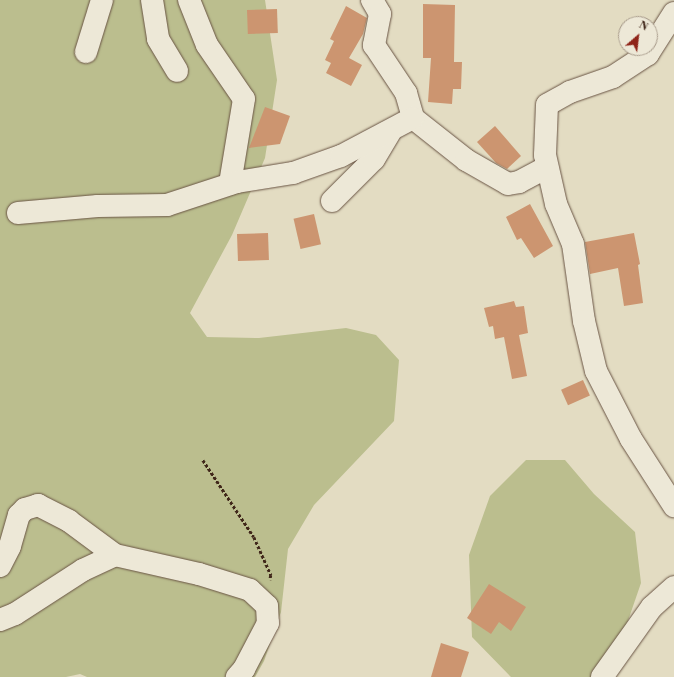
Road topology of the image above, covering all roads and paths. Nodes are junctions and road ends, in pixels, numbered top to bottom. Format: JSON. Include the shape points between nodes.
{"nodes":[{"id":1,"x":102,"y":0,"type":"edge"},
{"id":2,"x":152,"y":0,"type":"edge"},
{"id":3,"x":189,"y":0,"type":"edge"},
{"id":4,"x":372,"y":0,"type":"edge"},
{"id":5,"x":674,"y":13,"type":"edge"},
{"id":6,"x":86,"y":52,"type":"dead end"},
{"id":7,"x":177,"y":71,"type":"dead end"},
{"id":8,"x":413,"y":118,"type":"junction"},
{"id":9,"x":390,"y":132,"type":"junction"},
{"id":10,"x":548,"y":166,"type":"junction"},
{"id":11,"x":230,"y":184,"type":"junction"},
{"id":12,"x":332,"y":202,"type":"dead end"},
{"id":13,"x":18,"y":213,"type":"dead end"},
{"id":14,"x":203,"y":460,"type":"dead end"},
{"id":15,"x":674,"y":506,"type":"edge"},
{"id":16,"x":115,"y":555,"type":"junction"},
{"id":17,"x":0,"y":566,"type":"edge"},
{"id":18,"x":674,"y":587,"type":"edge"},
{"id":19,"x":267,"y":606,"type":"junction"},
{"id":20,"x":0,"y":620,"type":"edge"},
{"id":21,"x":237,"y":677,"type":"edge"},
{"id":22,"x":602,"y":677,"type":"edge"}],
"edges":[{"from":1,"to":6,"type":"street"},
{"from":2,"to":7,"type":"street","via":[[158,39]]},
{"from":3,"to":11,"type":"street","via":[[207,45],[244,99]]},
{"from":4,"to":8,"type":"street","via":[[380,14],[373,36],[374,45],[406,93]]},
{"from":5,"to":10,"type":"street","via":[[648,54],[613,77],[570,92],[547,105],[545,155]]},
{"from":8,"to":9,"type":"street"},
{"from":8,"to":10,"type":"street","via":[[466,160],[508,184],[519,182]]},
{"from":9,"to":11,"type":"street","via":[[341,156],[293,173]]},
{"from":9,"to":12,"type":"street","via":[[374,158]]},
{"from":10,"to":15,"type":"street","via":[[556,204],[573,244],[584,321],[596,371],[631,439]]},
{"from":11,"to":13,"type":"street","via":[[167,205],[98,206]]},
{"from":14,"to":19,"type":"path","via":[[254,536],[271,575]]},
{"from":16,"to":17,"type":"street","via":[[69,521],[38,505],[25,509],[19,515],[10,546]]},
{"from":16,"to":19,"type":"street","via":[[199,574],[250,590]]},
{"from":16,"to":20,"type":"street","via":[[83,570],[15,614]]},
{"from":18,"to":22,"type":"street","via":[[652,607]]},
{"from":19,"to":21,"type":"street","via":[[268,623],[244,669]]}]}
